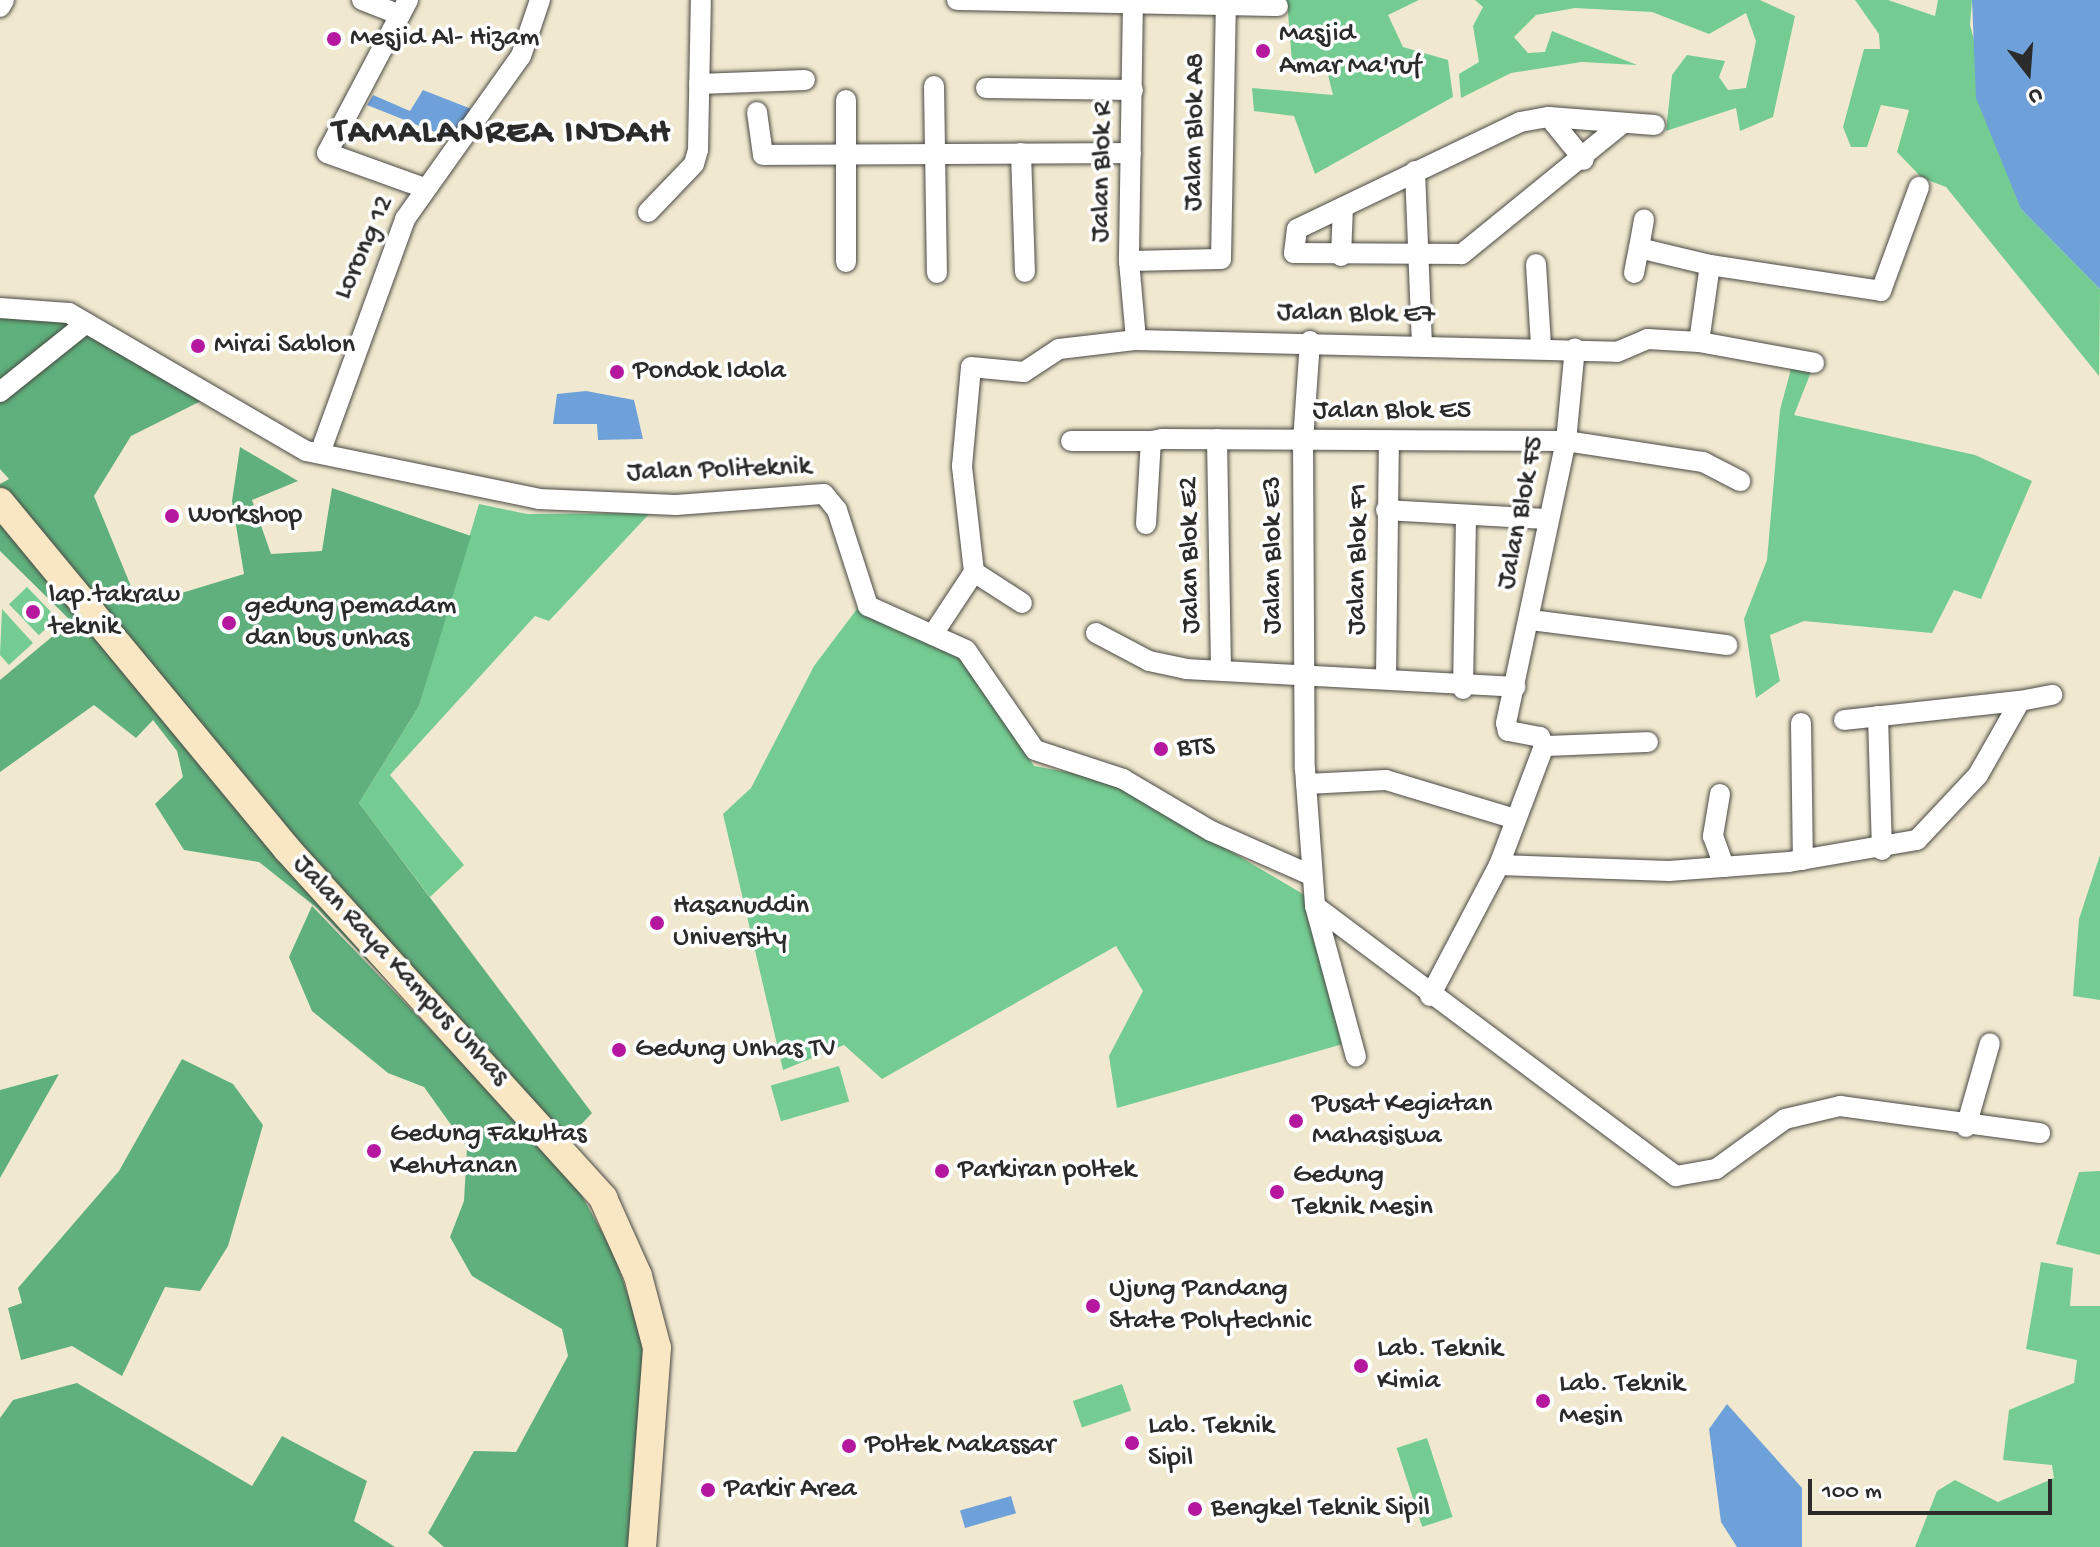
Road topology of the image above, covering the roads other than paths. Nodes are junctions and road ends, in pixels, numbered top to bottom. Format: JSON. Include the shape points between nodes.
{"nodes":[{"id":1,"x":4,"y":0,"type":"edge"},
{"id":2,"x":362,"y":0,"type":"edge"},
{"id":3,"x":540,"y":0,"type":"edge"},
{"id":4,"x":701,"y":0,"type":"edge"},
{"id":5,"x":957,"y":0,"type":"edge"},
{"id":6,"x":1024,"y":1,"type":"edge"},
{"id":7,"x":1133,"y":3,"type":"edge"},
{"id":8,"x":1226,"y":3,"type":"edge"},
{"id":9,"x":1278,"y":6,"type":"dead end"},
{"id":10,"x":0,"y":7,"type":"edge"},
{"id":11,"x":404,"y":8,"type":"edge"},
{"id":12,"x":805,"y":80,"type":"dead end"},
{"id":13,"x":699,"y":84,"type":"junction"},
{"id":14,"x":934,"y":86,"type":"dead end"},
{"id":15,"x":986,"y":88,"type":"dead end"},
{"id":16,"x":1133,"y":90,"type":"junction"},
{"id":17,"x":846,"y":100,"type":"dead end"},
{"id":18,"x":757,"y":112,"type":"dead end"},
{"id":19,"x":1549,"y":117,"type":"junction"},
{"id":20,"x":1623,"y":123,"type":"junction"},
{"id":21,"x":1655,"y":125,"type":"dead end"},
{"id":22,"x":845,"y":153,"type":"junction"},
{"id":23,"x":1021,"y":153,"type":"junction"},
{"id":24,"x":1131,"y":153,"type":"junction"},
{"id":25,"x":934,"y":154,"type":"junction"},
{"id":26,"x":1584,"y":160,"type":"junction"},
{"id":27,"x":1416,"y":182,"type":"junction"},
{"id":28,"x":1919,"y":187,"type":"dead end"},
{"id":29,"x":424,"y":188,"type":"junction"},
{"id":30,"x":1343,"y":207,"type":"junction"},
{"id":31,"x":648,"y":212,"type":"dead end"},
{"id":32,"x":1644,"y":219,"type":"dead end"},
{"id":33,"x":1639,"y":248,"type":"junction"},
{"id":34,"x":1341,"y":256,"type":"junction"},
{"id":35,"x":1418,"y":257,"type":"junction"},
{"id":36,"x":1129,"y":261,"type":"junction"},
{"id":37,"x":846,"y":262,"type":"dead end"},
{"id":38,"x":1536,"y":264,"type":"dead end"},
{"id":39,"x":1710,"y":265,"type":"junction"},
{"id":40,"x":1025,"y":272,"type":"dead end"},
{"id":41,"x":937,"y":273,"type":"dead end"},
{"id":42,"x":1634,"y":273,"type":"dead end"},
{"id":43,"x":0,"y":308,"type":"edge"},
{"id":44,"x":79,"y":328,"type":"junction"},
{"id":45,"x":1136,"y":340,"type":"junction"},
{"id":46,"x":1310,"y":341,"type":"junction"},
{"id":47,"x":1699,"y":342,"type":"junction"},
{"id":48,"x":1422,"y":344,"type":"junction"},
{"id":49,"x":1541,"y":345,"type":"junction"},
{"id":50,"x":1575,"y":348,"type":"junction"},
{"id":51,"x":1814,"y":363,"type":"dead end"},
{"id":52,"x":0,"y":392,"type":"edge"},
{"id":53,"x":1217,"y":439,"type":"junction"},
{"id":54,"x":1303,"y":440,"type":"junction"},
{"id":55,"x":1389,"y":440,"type":"junction"},
{"id":56,"x":1071,"y":441,"type":"dead end"},
{"id":57,"x":1151,"y":441,"type":"junction"},
{"id":58,"x":1566,"y":441,"type":"junction"},
{"id":59,"x":320,"y":453,"type":"junction"},
{"id":60,"x":1740,"y":481,"type":"dead end"},
{"id":61,"x":0,"y":502,"type":"edge"},
{"id":62,"x":1386,"y":510,"type":"junction"},
{"id":63,"x":1466,"y":515,"type":"junction"},
{"id":64,"x":1545,"y":519,"type":"junction"},
{"id":65,"x":1146,"y":524,"type":"dead end"},
{"id":66,"x":974,"y":572,"type":"junction"},
{"id":67,"x":1022,"y":603,"type":"dead end"},
{"id":68,"x":1531,"y":620,"type":"junction"},
{"id":69,"x":935,"y":631,"type":"junction"},
{"id":70,"x":1096,"y":633,"type":"dead end"},
{"id":71,"x":1727,"y":645,"type":"dead end"},
{"id":72,"x":1221,"y":670,"type":"junction"},
{"id":73,"x":1301,"y":671,"type":"junction"},
{"id":74,"x":1386,"y":679,"type":"junction"},
{"id":75,"x":1516,"y":687,"type":"junction"},
{"id":76,"x":1463,"y":689,"type":"junction"},
{"id":77,"x":2052,"y":695,"type":"dead end"},
{"id":78,"x":2020,"y":701,"type":"junction"},
{"id":79,"x":1878,"y":716,"type":"junction"},
{"id":80,"x":1844,"y":720,"type":"dead end"},
{"id":81,"x":1801,"y":723,"type":"dead end"},
{"id":82,"x":1648,"y":742,"type":"dead end"},
{"id":83,"x":1544,"y":746,"type":"junction"},
{"id":84,"x":1306,"y":784,"type":"junction"},
{"id":85,"x":1720,"y":794,"type":"dead end"},
{"id":86,"x":1515,"y":819,"type":"junction"},
{"id":87,"x":1882,"y":850,"type":"junction"},
{"id":88,"x":1803,"y":860,"type":"junction"},
{"id":89,"x":1499,"y":865,"type":"junction"},
{"id":90,"x":1724,"y":867,"type":"junction"},
{"id":91,"x":1313,"y":876,"type":"junction"},
{"id":92,"x":1315,"y":906,"type":"junction"},
{"id":93,"x":1430,"y":996,"type":"junction"},
{"id":94,"x":1990,"y":1043,"type":"dead end"},
{"id":95,"x":1356,"y":1057,"type":"dead end"},
{"id":96,"x":1966,"y":1127,"type":"junction"},
{"id":97,"x":2040,"y":1133,"type":"dead end"},
{"id":98,"x":642,"y":1547,"type":"edge"}],
"edges":[{"from":1,"to":10,"type":"street"},
{"from":2,"to":11,"type":"street"},
{"from":3,"to":29,"type":"street","name":"Lorong 12","via":[[521,56]]},
{"from":4,"to":13,"type":"street"},
{"from":5,"to":6,"type":"street"},
{"from":6,"to":7,"type":"street"},
{"from":7,"to":8,"type":"street"},
{"from":7,"to":16,"type":"street","name":"Jalan Blok R"},
{"from":8,"to":9,"type":"street"},
{"from":8,"to":36,"type":"street","name":"Jalan Blok A8","via":[[1221,259]]},
{"from":11,"to":29,"type":"street","via":[[327,153]]},
{"from":12,"to":13,"type":"street"},
{"from":13,"to":31,"type":"street","via":[[694,164]]},
{"from":14,"to":25,"type":"street"},
{"from":15,"to":16,"type":"street"},
{"from":16,"to":24,"type":"street","name":"Jalan Blok R"},
{"from":17,"to":22,"type":"street"},
{"from":18,"to":22,"type":"street","via":[[763,155]]},
{"from":19,"to":20,"type":"street"},
{"from":19,"to":26,"type":"street"},
{"from":19,"to":27,"type":"street","via":[[1520,122],[1461,151]]},
{"from":20,"to":21,"type":"street"},
{"from":20,"to":26,"type":"street"},
{"from":22,"to":25,"type":"street"},
{"from":22,"to":37,"type":"street"},
{"from":23,"to":24,"type":"street"},
{"from":23,"to":25,"type":"street"},
{"from":23,"to":40,"type":"street"},
{"from":24,"to":36,"type":"street","name":"Jalan Blok R"},
{"from":25,"to":41,"type":"street"},
{"from":26,"to":35,"type":"street","via":[[1466,252]]},
{"from":27,"to":30,"type":"street"},
{"from":27,"to":35,"type":"street"},
{"from":28,"to":39,"type":"street","via":[[1886,284],[1875,293]]},
{"from":29,"to":59,"type":"street","name":"Lorong 12","via":[[386,258]]},
{"from":30,"to":34,"type":"street"},
{"from":30,"to":34,"type":"street","via":[[1297,229],[1294,253]]},
{"from":32,"to":33,"type":"street"},
{"from":33,"to":39,"type":"street"},
{"from":33,"to":42,"type":"street"},
{"from":34,"to":35,"type":"street"},
{"from":35,"to":48,"type":"street"},
{"from":36,"to":45,"type":"street","name":"Jalan Blok R"},
{"from":38,"to":49,"type":"street"},
{"from":39,"to":47,"type":"street"},
{"from":43,"to":44,"type":"street","name":"Jalan Politeknik","via":[[49,308]]},
{"from":44,"to":52,"type":"street"},
{"from":44,"to":59,"type":"street","name":"Jalan Politeknik","via":[[292,446]]},
{"from":45,"to":46,"type":"street","name":"Jalan Blok E7"},
{"from":45,"to":66,"type":"street","name":"Jalan Blok E7","via":[[1059,349],[1024,372],[969,369],[962,466]]},
{"from":46,"to":48,"type":"street","name":"Jalan Blok E7"},
{"from":46,"to":54,"type":"street","name":"Jalan Blok E3"},
{"from":47,"to":50,"type":"street","name":"Jalan Blok E7","via":[[1647,339],[1617,352]]},
{"from":47,"to":51,"type":"street","name":"Jalan Blok E7"},
{"from":48,"to":49,"type":"street","name":"Jalan Blok E7"},
{"from":49,"to":50,"type":"street","name":"Jalan Blok E7"},
{"from":50,"to":58,"type":"street","name":"Jalan Blok F5"},
{"from":53,"to":54,"type":"street","name":"Jalan Blok E5"},
{"from":53,"to":57,"type":"street","name":"Jalan Blok E5"},
{"from":53,"to":72,"type":"street","name":"Jalan Blok E2"},
{"from":54,"to":55,"type":"street","name":"Jalan Blok E5"},
{"from":54,"to":73,"type":"street","name":"Jalan Blok E3"},
{"from":55,"to":58,"type":"street","name":"Jalan Blok E5"},
{"from":55,"to":62,"type":"street","name":"Jalan Blok F1"},
{"from":56,"to":57,"type":"street","name":"Jalan Blok E5"},
{"from":57,"to":65,"type":"street"},
{"from":58,"to":60,"type":"street","name":"Jalan Blok E5","via":[[1703,462]]},
{"from":58,"to":64,"type":"street","name":"Jalan Blok F5"},
{"from":59,"to":69,"type":"street","name":"Jalan Politeknik","via":[[539,499],[676,505],[824,494],[837,510],[868,606]]},
{"from":61,"to":98,"type":"street","name":"Jalan Raya Kampus Unhas","via":[[287,849],[603,1198],[638,1276],[657,1348]]},
{"from":62,"to":63,"type":"street"},
{"from":62,"to":74,"type":"street","name":"Jalan Blok F1"},
{"from":63,"to":64,"type":"street"},
{"from":63,"to":76,"type":"street"},
{"from":64,"to":68,"type":"street","name":"Jalan Blok F5"},
{"from":66,"to":67,"type":"street"},
{"from":66,"to":69,"type":"street"},
{"from":68,"to":71,"type":"street"},
{"from":68,"to":75,"type":"street","name":"Jalan Blok F5"},
{"from":69,"to":91,"type":"street","name":"Jalan Politeknik","via":[[966,650],[1035,750],[1123,779],[1211,831]]},
{"from":70,"to":72,"type":"street","via":[[1161,665]]},
{"from":72,"to":73,"type":"street"},
{"from":73,"to":74,"type":"street"},
{"from":73,"to":84,"type":"street","name":"Jalan Blok E3"},
{"from":74,"to":76,"type":"street"},
{"from":75,"to":76,"type":"street"},
{"from":75,"to":83,"type":"street","name":"Jalan Blok F5","via":[[1507,728]]},
{"from":77,"to":78,"type":"street"},
{"from":78,"to":79,"type":"street"},
{"from":78,"to":87,"type":"street","via":[[1978,775],[1936,822],[1917,840]]},
{"from":79,"to":80,"type":"street"},
{"from":79,"to":87,"type":"street"},
{"from":81,"to":88,"type":"street"},
{"from":82,"to":83,"type":"street"},
{"from":83,"to":86,"type":"street"},
{"from":84,"to":86,"type":"street","via":[[1386,780]]},
{"from":84,"to":91,"type":"street","name":"Jalan Blok E3"},
{"from":85,"to":90,"type":"street","via":[[1713,836]]},
{"from":86,"to":89,"type":"street"},
{"from":87,"to":88,"type":"street"},
{"from":88,"to":90,"type":"street"},
{"from":89,"to":90,"type":"street"},
{"from":89,"to":93,"type":"street"},
{"from":91,"to":92,"type":"street","name":"Jalan Blok E3"},
{"from":92,"to":93,"type":"street"},
{"from":92,"to":95,"type":"street","name":"Jalan Blok E3"},
{"from":93,"to":96,"type":"street","via":[[1676,1176],[1716,1169],[1785,1119],[1840,1106]]},
{"from":94,"to":96,"type":"street"},
{"from":96,"to":97,"type":"street"}]}
